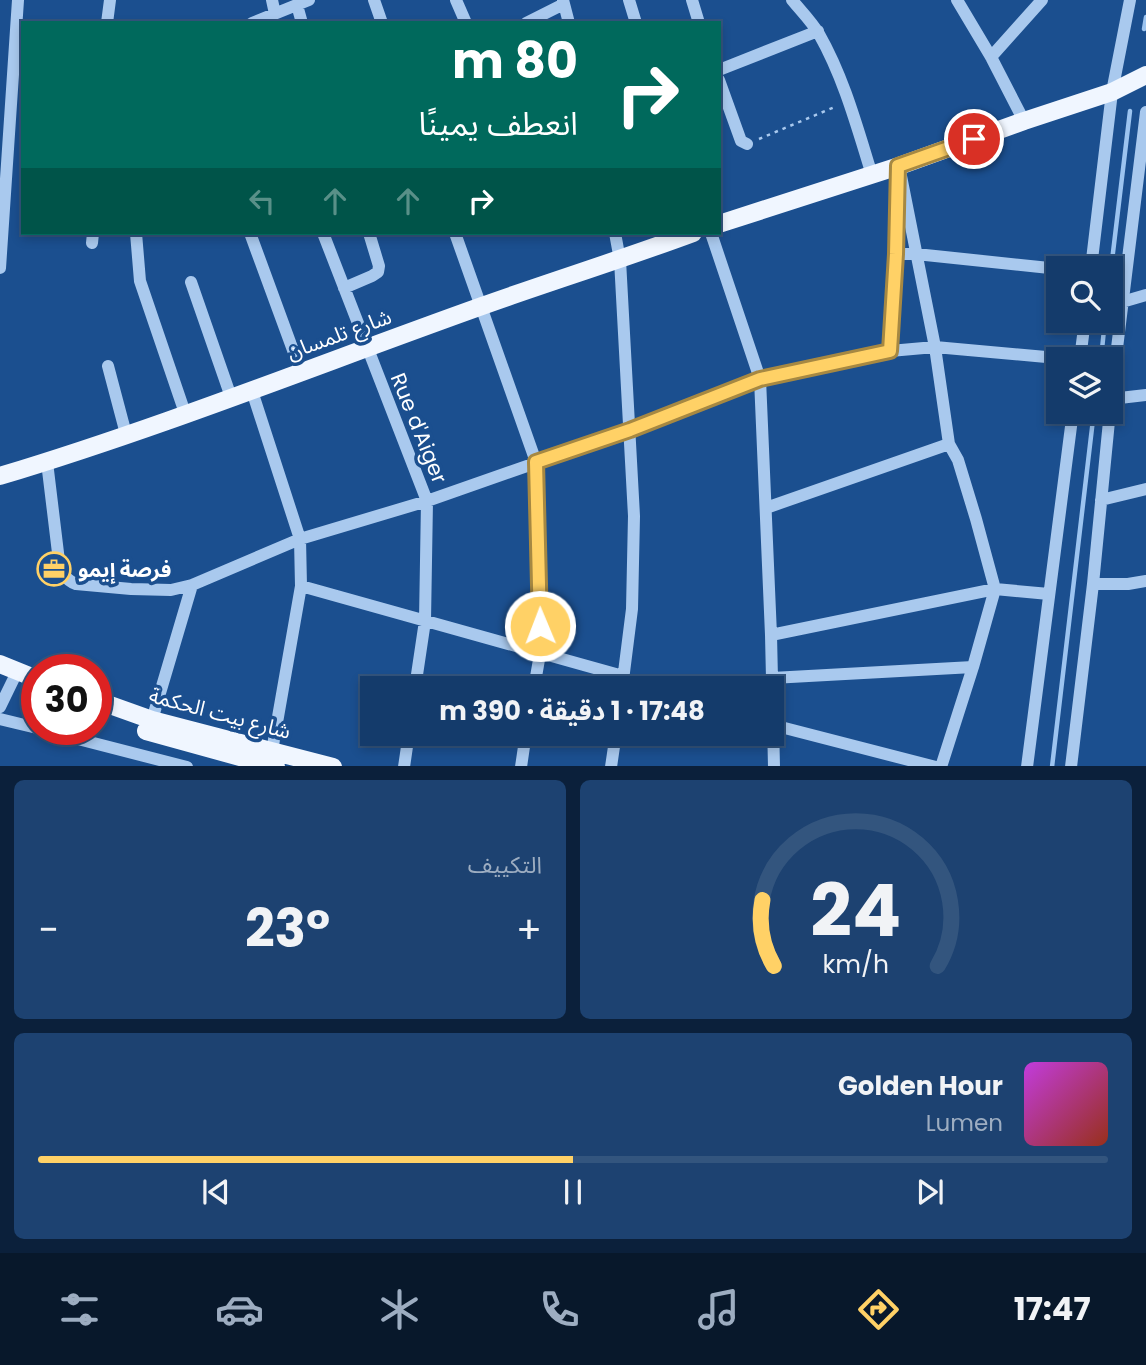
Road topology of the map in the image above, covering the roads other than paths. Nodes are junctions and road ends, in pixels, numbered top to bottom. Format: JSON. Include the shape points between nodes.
{"nodes":[{"id":1,"x":18,"y":0,"type":"edge"},
{"id":2,"x":110,"y":0,"type":"edge"},
{"id":3,"x":272,"y":0,"type":"edge"},
{"id":4,"x":374,"y":0,"type":"edge"},
{"id":5,"x":456,"y":0,"type":"edge"},
{"id":6,"x":629,"y":0,"type":"edge"},
{"id":7,"x":692,"y":0,"type":"edge"},
{"id":8,"x":792,"y":0,"type":"edge"},
{"id":9,"x":957,"y":0,"type":"edge"},
{"id":10,"x":1042,"y":0,"type":"edge"},
{"id":11,"x":1130,"y":0,"type":"edge"},
{"id":12,"x":564,"y":2,"type":"edge"},
{"id":13,"x":303,"y":3,"type":"edge"},
{"id":14,"x":275,"y":14,"type":"junction"},
{"id":15,"x":107,"y":21,"type":"edge"},
{"id":16,"x":257,"y":21,"type":"edge"},
{"id":17,"x":302,"y":21,"type":"edge"},
{"id":18,"x":381,"y":21,"type":"edge"},
{"id":19,"x":465,"y":21,"type":"edge"},
{"id":20,"x":530,"y":21,"type":"edge"},
{"id":21,"x":569,"y":21,"type":"edge"},
{"id":22,"x":635,"y":21,"type":"edge"},
{"id":23,"x":698,"y":21,"type":"edge"},
{"id":24,"x":818,"y":31,"type":"junction"},
{"id":25,"x":991,"y":57,"type":"junction"},
{"id":26,"x":721,"y":69,"type":"edge"},
{"id":27,"x":1146,"y":75,"type":"edge"},
{"id":28,"x":721,"y":86,"type":"edge"},
{"id":29,"x":1112,"y":92,"type":"junction"},
{"id":30,"x":1146,"y":114,"type":"edge"},
{"id":31,"x":1024,"y":121,"type":"junction"},
{"id":32,"x":21,"y":127,"type":"edge"},
{"id":33,"x":10,"y":131,"type":"junction"},
{"id":34,"x":747,"y":144,"type":"road end"},
{"id":35,"x":898,"y":166,"type":"junction"},
{"id":36,"x":872,"y":175,"type":"junction"},
{"id":37,"x":1140,"y":211,"type":"edge"},
{"id":38,"x":721,"y":223,"type":"edge"},
{"id":39,"x":136,"y":235,"type":"edge"},
{"id":40,"x":251,"y":235,"type":"edge"},
{"id":41,"x":324,"y":235,"type":"edge"},
{"id":42,"x":370,"y":235,"type":"edge"},
{"id":43,"x":456,"y":235,"type":"edge"},
{"id":44,"x":615,"y":235,"type":"edge"},
{"id":45,"x":688,"y":235,"type":"edge"},
{"id":46,"x":711,"y":235,"type":"edge"},
{"id":47,"x":1,"y":236,"type":"edge"},
{"id":48,"x":896,"y":254,"type":"junction"},
{"id":49,"x":916,"y":254,"type":"junction"},
{"id":50,"x":1092,"y":256,"type":"edge"},
{"id":51,"x":620,"y":260,"type":"junction"},
{"id":52,"x":0,"y":268,"type":"edge"},
{"id":53,"x":1046,"y":268,"type":"edge"},
{"id":54,"x":191,"y":282,"type":"dead end"},
{"id":55,"x":344,"y":288,"type":"junction"},
{"id":56,"x":1146,"y":295,"type":"edge"},
{"id":57,"x":1123,"y":297,"type":"edge"},
{"id":58,"x":1123,"y":302,"type":"edge"},
{"id":59,"x":482,"y":306,"type":"junction"},
{"id":60,"x":935,"y":347,"type":"junction"},
{"id":61,"x":367,"y":349,"type":"junction"},
{"id":62,"x":890,"y":351,"type":"junction"},
{"id":63,"x":1046,"y":357,"type":"edge"},
{"id":64,"x":108,"y":366,"type":"dead end"},
{"id":65,"x":301,"y":372,"type":"junction"},
{"id":66,"x":760,"y":379,"type":"junction"},
{"id":67,"x":252,"y":391,"type":"junction"},
{"id":68,"x":1146,"y":395,"type":"edge"},
{"id":69,"x":231,"y":397,"type":"junction"},
{"id":70,"x":1123,"y":397,"type":"edge"},
{"id":71,"x":185,"y":413,"type":"junction"},
{"id":72,"x":1071,"y":424,"type":"edge"},
{"id":73,"x":1109,"y":424,"type":"edge"},
{"id":74,"x":630,"y":430,"type":"junction"},
{"id":75,"x":126,"y":434,"type":"junction"},
{"id":76,"x":948,"y":444,"type":"junction"},
{"id":77,"x":47,"y":462,"type":"junction"},
{"id":78,"x":536,"y":462,"type":"junction"},
{"id":79,"x":0,"y":476,"type":"edge"},
{"id":80,"x":1146,"y":489,"type":"edge"},
{"id":81,"x":1101,"y":500,"type":"junction"},
{"id":82,"x":427,"y":501,"type":"junction"},
{"id":83,"x":766,"y":508,"type":"junction"},
{"id":84,"x":300,"y":539,"type":"junction"},
{"id":85,"x":1146,"y":580,"type":"edge"},
{"id":86,"x":1093,"y":584,"type":"junction"},
{"id":87,"x":1128,"y":584,"type":"junction"},
{"id":88,"x":192,"y":585,"type":"junction"},
{"id":89,"x":301,"y":586,"type":"junction"},
{"id":90,"x":995,"y":589,"type":"junction"},
{"id":91,"x":1146,"y":589,"type":"edge"},
{"id":92,"x":1049,"y":594,"type":"junction"},
{"id":93,"x":425,"y":621,"type":"junction"},
{"id":94,"x":771,"y":635,"type":"junction"},
{"id":95,"x":540,"y":654,"type":"junction"},
{"id":96,"x":0,"y":664,"type":"edge"},
{"id":97,"x":973,"y":667,"type":"junction"},
{"id":98,"x":417,"y":676,"type":"edge"},
{"id":99,"x":536,"y":676,"type":"edge"},
{"id":100,"x":604,"y":676,"type":"edge"},
{"id":101,"x":623,"y":676,"type":"edge"},
{"id":102,"x":772,"y":676,"type":"edge"},
{"id":103,"x":10,"y":677,"type":"edge"},
{"id":104,"x":784,"y":677,"type":"edge"},
{"id":105,"x":112,"y":706,"type":"edge"},
{"id":106,"x":0,"y":707,"type":"edge"},
{"id":107,"x":0,"y":719,"type":"edge"},
{"id":108,"x":112,"y":719,"type":"edge"},
{"id":109,"x":152,"y":720,"type":"junction"},
{"id":110,"x":21,"y":724,"type":"edge"},
{"id":111,"x":784,"y":728,"type":"edge"},
{"id":112,"x":103,"y":745,"type":"edge"},
{"id":113,"x":407,"y":746,"type":"edge"},
{"id":114,"x":524,"y":746,"type":"edge"},
{"id":115,"x":613,"y":746,"type":"edge"},
{"id":116,"x":774,"y":746,"type":"edge"},
{"id":117,"x":274,"y":759,"type":"edge"},
{"id":118,"x":187,"y":766,"type":"edge"},
{"id":119,"x":333,"y":766,"type":"edge"},
{"id":120,"x":404,"y":766,"type":"edge"},
{"id":121,"x":521,"y":766,"type":"edge"},
{"id":122,"x":611,"y":766,"type":"edge"},
{"id":123,"x":774,"y":766,"type":"edge"},
{"id":124,"x":936,"y":766,"type":"edge"},
{"id":125,"x":941,"y":766,"type":"edge"},
{"id":126,"x":1027,"y":766,"type":"edge"},
{"id":127,"x":1071,"y":766,"type":"edge"}],
"edges":[{"from":1,"to":33,"type":"street"},
{"from":2,"to":15,"type":"street"},
{"from":3,"to":14,"type":"street"},
{"from":4,"to":18,"type":"street"},
{"from":5,"to":19,"type":"street"},
{"from":6,"to":22,"type":"street"},
{"from":7,"to":23,"type":"street"},
{"from":8,"to":24,"type":"street"},
{"from":9,"to":25,"type":"street"},
{"from":10,"to":25,"type":"street"},
{"from":11,"to":29,"type":"street"},
{"from":12,"to":20,"type":"street"},
{"from":12,"to":21,"type":"street"},
{"from":13,"to":14,"type":"street"},
{"from":13,"to":17,"type":"street"},
{"from":14,"to":16,"type":"street"},
{"from":24,"to":26,"type":"street"},
{"from":24,"to":36,"type":"street","via":[[849,101]]},
{"from":25,"to":31,"type":"street"},
{"from":27,"to":29,"type":"main road"},
{"from":28,"to":34,"type":"street","via":[[741,141]]},
{"from":29,"to":31,"type":"main road"},
{"from":29,"to":50,"type":"street"},
{"from":30,"to":37,"type":"street"},
{"from":31,"to":35,"type":"main road"},
{"from":32,"to":33,"type":"street"},
{"from":33,"to":47,"type":"street"},
{"from":35,"to":36,"type":"main road"},
{"from":35,"to":48,"type":"street"},
{"from":35,"to":49,"type":"street"},
{"from":36,"to":38,"type":"main road"},
{"from":37,"to":57,"type":"street"},
{"from":39,"to":71,"type":"street","via":[[140,281]]},
{"from":40,"to":65,"type":"street"},
{"from":41,"to":55,"type":"street","name":"Rue d'Aiger"},
{"from":42,"to":55,"type":"street","via":[[379,272]]},
{"from":43,"to":59,"type":"street"},
{"from":44,"to":51,"type":"street"},
{"from":45,"to":51,"type":"main road","name":"شارع تلمسان"},
{"from":46,"to":66,"type":"street"},
{"from":47,"to":52,"type":"street"},
{"from":48,"to":49,"type":"street"},
{"from":48,"to":62,"type":"street"},
{"from":49,"to":53,"type":"street"},
{"from":49,"to":60,"type":"street"},
{"from":51,"to":59,"type":"main road","name":"شارع تلمسان"},
{"from":51,"to":74,"type":"street"},
{"from":54,"to":69,"type":"street"},
{"from":55,"to":61,"type":"street","name":"Rue d'Aiger"},
{"from":56,"to":58,"type":"street"},
{"from":59,"to":61,"type":"main road","name":"شارع تلمسان"},
{"from":59,"to":78,"type":"street"},
{"from":60,"to":62,"type":"street"},
{"from":60,"to":63,"type":"street"},
{"from":60,"to":76,"type":"street"},
{"from":61,"to":65,"type":"main road","name":"شارع تلمسان"},
{"from":61,"to":82,"type":"street","name":"Rue d'Aiger"},
{"from":62,"to":66,"type":"street"},
{"from":64,"to":75,"type":"street"},
{"from":65,"to":67,"type":"main road","name":"شارع تلمسان"},
{"from":66,"to":74,"type":"street"},
{"from":66,"to":83,"type":"street"},
{"from":67,"to":69,"type":"main road","name":"شارع تلمسان"},
{"from":67,"to":84,"type":"street"},
{"from":68,"to":70,"type":"street"},
{"from":69,"to":71,"type":"main road","name":"شارع تلمسان"},
{"from":71,"to":75,"type":"main road","name":"شارع تلمسان"},
{"from":72,"to":92,"type":"street"},
{"from":73,"to":81,"type":"street"},
{"from":74,"to":78,"type":"street"},
{"from":74,"to":101,"type":"street","via":[[634,542]]},
{"from":75,"to":77,"type":"main road","name":"شارع تلمسان"},
{"from":76,"to":83,"type":"street"},
{"from":76,"to":90,"type":"street","via":[[958,460]]},
{"from":77,"to":79,"type":"main road","name":"شارع تلمسان"},
{"from":77,"to":88,"type":"street","via":[[59,561],[70,582],[171,590]]},
{"from":78,"to":82,"type":"street"},
{"from":78,"to":95,"type":"street"},
{"from":80,"to":81,"type":"street"},
{"from":81,"to":86,"type":"street"},
{"from":82,"to":84,"type":"street"},
{"from":82,"to":93,"type":"street","name":"Rue d'Aiger"},
{"from":83,"to":94,"type":"street"},
{"from":84,"to":88,"type":"street"},
{"from":84,"to":89,"type":"street"},
{"from":85,"to":87,"type":"street"},
{"from":86,"to":87,"type":"street"},
{"from":86,"to":127,"type":"street"},
{"from":87,"to":91,"type":"street"},
{"from":88,"to":109,"type":"street"},
{"from":89,"to":93,"type":"street"},
{"from":89,"to":117,"type":"street"},
{"from":90,"to":92,"type":"street"},
{"from":90,"to":94,"type":"street"},
{"from":90,"to":97,"type":"street"},
{"from":92,"to":126,"type":"street"},
{"from":93,"to":95,"type":"street"},
{"from":93,"to":98,"type":"street","name":"Rue d'Aiger"},
{"from":94,"to":102,"type":"street"},
{"from":95,"to":99,"type":"street"},
{"from":95,"to":100,"type":"street"},
{"from":96,"to":103,"type":"main road"},
{"from":97,"to":104,"type":"street"},
{"from":97,"to":125,"type":"street"},
{"from":103,"to":106,"type":"street"},
{"from":105,"to":109,"type":"main road","name":"شارع بيت الحكمة"},
{"from":107,"to":110,"type":"street"},
{"from":108,"to":117,"type":"main road","name":"شارع بيت الحكمة","via":[[147,731]]},
{"from":109,"to":117,"type":"main road","name":"شارع بيت الحكمة"},
{"from":111,"to":124,"type":"street"},
{"from":112,"to":118,"type":"street"},
{"from":113,"to":120,"type":"street"},
{"from":114,"to":121,"type":"street"},
{"from":115,"to":122,"type":"street"},
{"from":116,"to":123,"type":"street"},
{"from":117,"to":119,"type":"main road","name":"شارع بيت الحكمة"}]}
